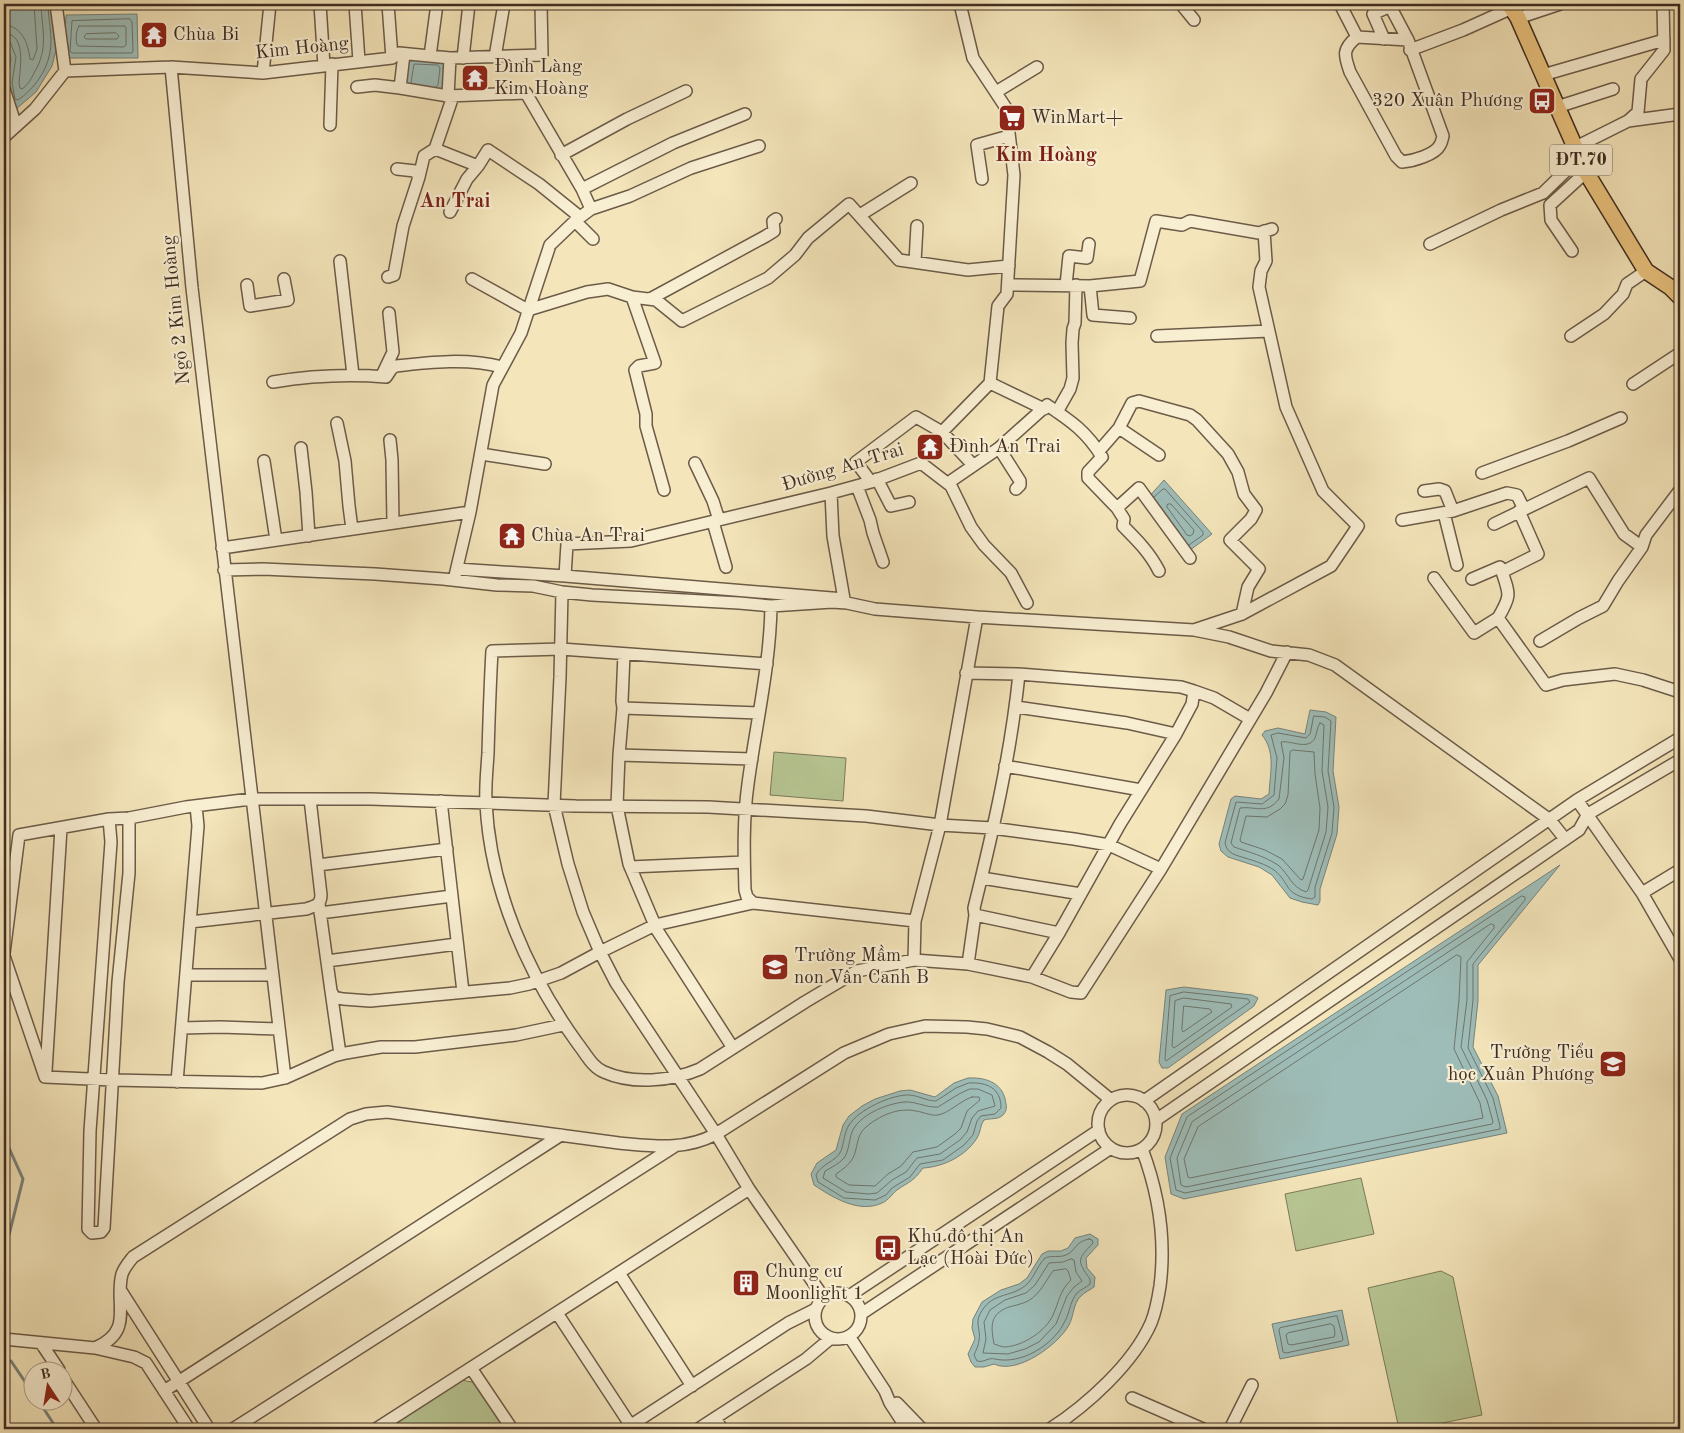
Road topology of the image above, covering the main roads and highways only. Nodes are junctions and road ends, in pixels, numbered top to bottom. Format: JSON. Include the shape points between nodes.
{"nodes":[{"id":1,"x":1513,"y":10,"type":"edge"},
{"id":2,"x":1678,"y":292,"type":"edge"}],
"edges":[{"from":1,"to":2,"type":"main road","number":"ĐT.70","via":[[1586,172],[1646,271]]}]}
